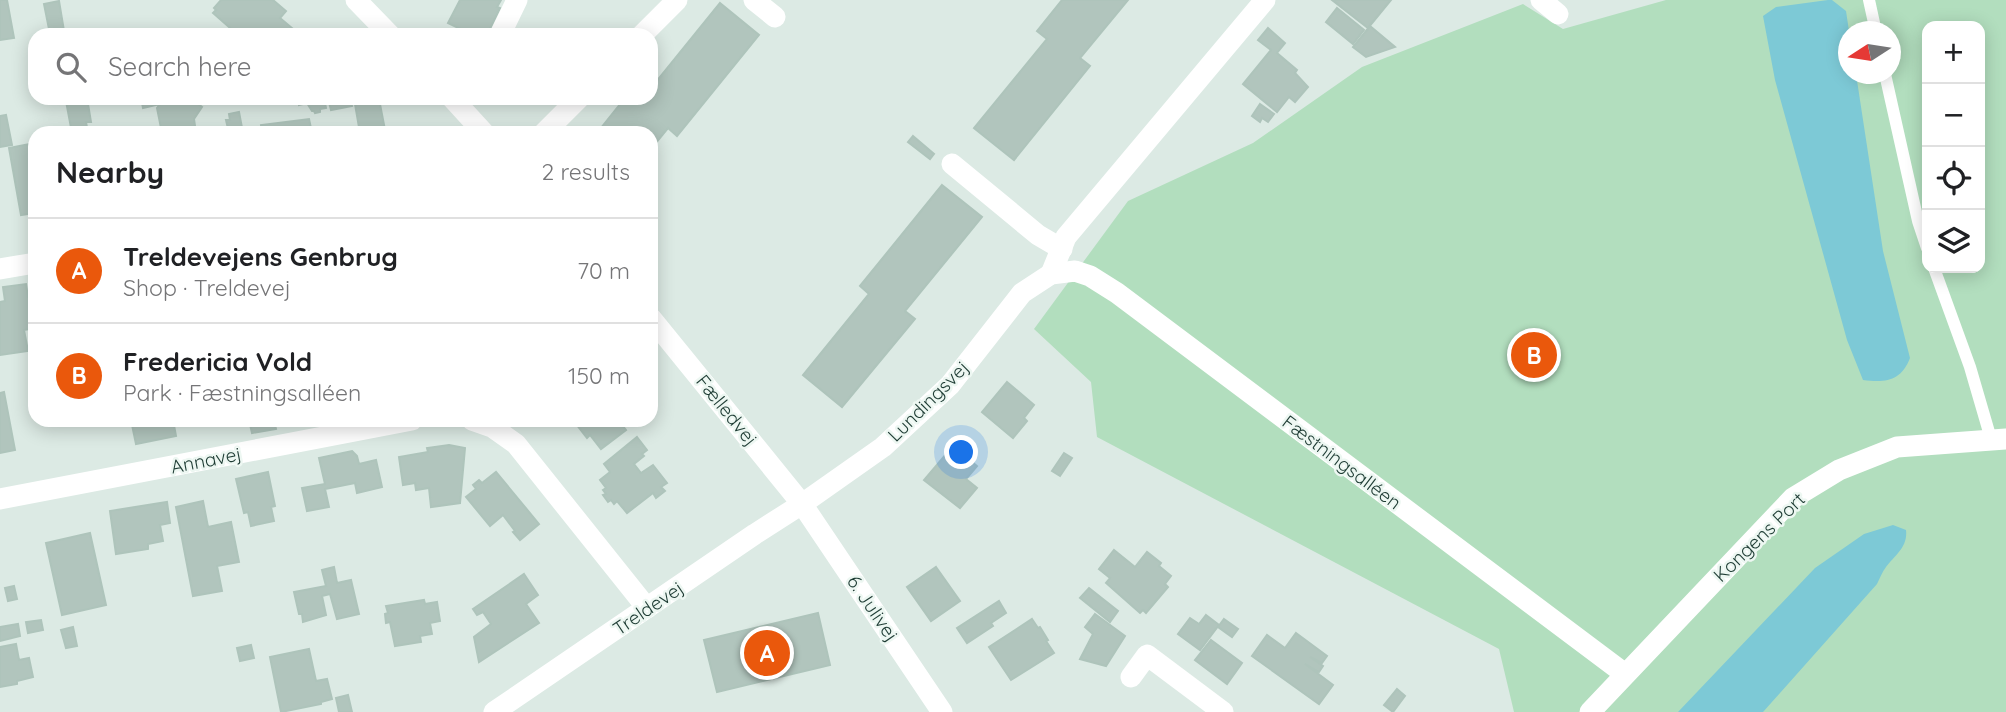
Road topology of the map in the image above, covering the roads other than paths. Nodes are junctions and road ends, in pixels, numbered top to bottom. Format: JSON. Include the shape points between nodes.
{"nodes":[{"id":1,"x":517,"y":0,"type":"edge"},
{"id":2,"x":677,"y":0,"type":"edge"},
{"id":3,"x":754,"y":0,"type":"edge"},
{"id":4,"x":1265,"y":0,"type":"edge"},
{"id":5,"x":1541,"y":0,"type":"edge"},
{"id":6,"x":1869,"y":0,"type":"edge"},
{"id":7,"x":361,"y":2,"type":"edge"},
{"id":8,"x":1558,"y":14,"type":"dead end"},
{"id":9,"x":775,"y":17,"type":"dead end"},
{"id":10,"x":1874,"y":21,"type":"edge"},
{"id":11,"x":384,"y":28,"type":"edge"},
{"id":12,"x":503,"y":28,"type":"edge"},
{"id":13,"x":649,"y":28,"type":"edge"},
{"id":14,"x":1887,"y":84,"type":"edge"},
{"id":15,"x":462,"y":105,"type":"edge"},
{"id":16,"x":572,"y":105,"type":"edge"},
{"id":17,"x":479,"y":126,"type":"edge"},
{"id":18,"x":551,"y":126,"type":"edge"},
{"id":19,"x":951,"y":164,"type":"dead end"},
{"id":20,"x":1922,"y":233,"type":"edge"},
{"id":21,"x":1062,"y":249,"type":"junction"},
{"id":22,"x":28,"y":264,"type":"edge"},
{"id":23,"x":0,"y":269,"type":"edge"},
{"id":24,"x":1936,"y":273,"type":"edge"},
{"id":25,"x":1051,"y":274,"type":"junction"},
{"id":26,"x":658,"y":327,"type":"edge"},
{"id":27,"x":375,"y":427,"type":"edge"},
{"id":28,"x":492,"y":427,"type":"edge"},
{"id":29,"x":1998,"y":439,"type":"edge"},
{"id":30,"x":0,"y":499,"type":"edge"},
{"id":31,"x":802,"y":504,"type":"junction"},
{"id":32,"x":647,"y":608,"type":"junction"},
{"id":33,"x":1625,"y":674,"type":"junction"},
{"id":34,"x":1131,"y":677,"type":"dead end"},
{"id":35,"x":494,"y":712,"type":"edge"},
{"id":36,"x":942,"y":712,"type":"edge"},
{"id":37,"x":1223,"y":712,"type":"edge"},
{"id":38,"x":1590,"y":712,"type":"edge"}],
"edges":[{"from":1,"to":12,"type":"street"},
{"from":2,"to":13,"type":"street"},
{"from":3,"to":9,"type":"street"},
{"from":4,"to":21,"type":"street","via":[[1066,237]]},
{"from":5,"to":8,"type":"street"},
{"from":6,"to":10,"type":"lane"},
{"from":7,"to":11,"type":"street"},
{"from":14,"to":20,"type":"lane"},
{"from":15,"to":17,"type":"street"},
{"from":16,"to":18,"type":"street"},
{"from":19,"to":21,"type":"street"},
{"from":21,"to":25,"type":"street"},
{"from":22,"to":23,"type":"street"},
{"from":24,"to":29,"type":"lane"},
{"from":25,"to":31,"type":"street","name":"Lundingsvej","via":[[1022,293],[950,385],[883,447]]},
{"from":25,"to":33,"type":"street","name":"Fæstningsalléen","via":[[1075,271],[1117,293]]},
{"from":26,"to":31,"type":"street","name":"Fælledvej"},
{"from":27,"to":30,"type":"street","name":"Annavej"},
{"from":28,"to":32,"type":"street","via":[[516,444]]},
{"from":29,"to":33,"type":"street","name":"Kongens Port","via":[[1897,447],[1839,470],[1793,498]]},
{"from":31,"to":32,"type":"street","name":"Treldevej"},
{"from":31,"to":36,"type":"street","name":"6. Julivej"},
{"from":32,"to":35,"type":"street","name":"Treldevej"},
{"from":33,"to":38,"type":"street","name":"Kongens Port"},
{"from":34,"to":37,"type":"street","via":[[1147,655]]}]}
